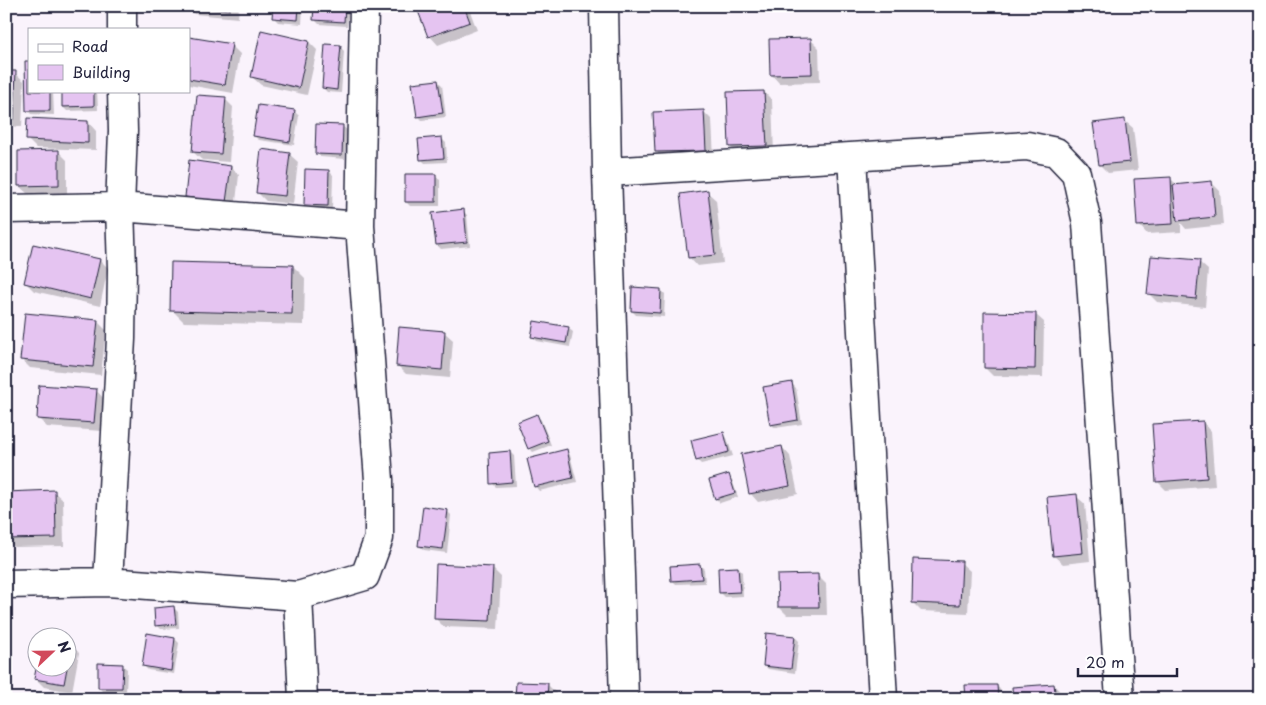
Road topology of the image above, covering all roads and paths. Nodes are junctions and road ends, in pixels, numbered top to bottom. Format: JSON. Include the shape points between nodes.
{"nodes":[{"id":1,"x":122,"y":6,"type":"edge"},
{"id":2,"x":364,"y":6,"type":"edge"},
{"id":3,"x":604,"y":6,"type":"edge"},
{"id":4,"x":122,"y":28,"type":"edge"},
{"id":5,"x":122,"y":92,"type":"edge"},
{"id":6,"x":852,"y":157,"type":"junction"},
{"id":7,"x":606,"y":172,"type":"junction"},
{"id":8,"x":120,"y":208,"type":"junction"},
{"id":9,"x":6,"y":209,"type":"edge"},
{"id":10,"x":360,"y":226,"type":"junction"},
{"id":11,"x":108,"y":582,"type":"junction"},
{"id":12,"x":6,"y":584,"type":"edge"},
{"id":13,"x":298,"y":596,"type":"junction"},
{"id":14,"x":303,"y":699,"type":"edge"},
{"id":15,"x":624,"y":699,"type":"edge"},
{"id":16,"x":883,"y":699,"type":"edge"},
{"id":17,"x":1120,"y":699,"type":"edge"}],
"edges":[{"from":1,"to":4,"type":"street"},
{"from":2,"to":10,"type":"street"},
{"from":3,"to":7,"type":"street"},
{"from":5,"to":8,"type":"street"},
{"from":6,"to":7,"type":"street"},
{"from":6,"to":16,"type":"street"},
{"from":6,"to":17,"type":"street","via":[[1027,146],[1056,152],[1076,173],[1087,222]]},
{"from":7,"to":15,"type":"street"},
{"from":8,"to":9,"type":"street"},
{"from":8,"to":10,"type":"street"},
{"from":8,"to":11,"type":"street","via":[[121,340]]},
{"from":10,"to":13,"type":"street","via":[[379,480],[379,538],[365,576]]},
{"from":11,"to":12,"type":"street"},
{"from":11,"to":13,"type":"street"},
{"from":13,"to":14,"type":"street"}]}
